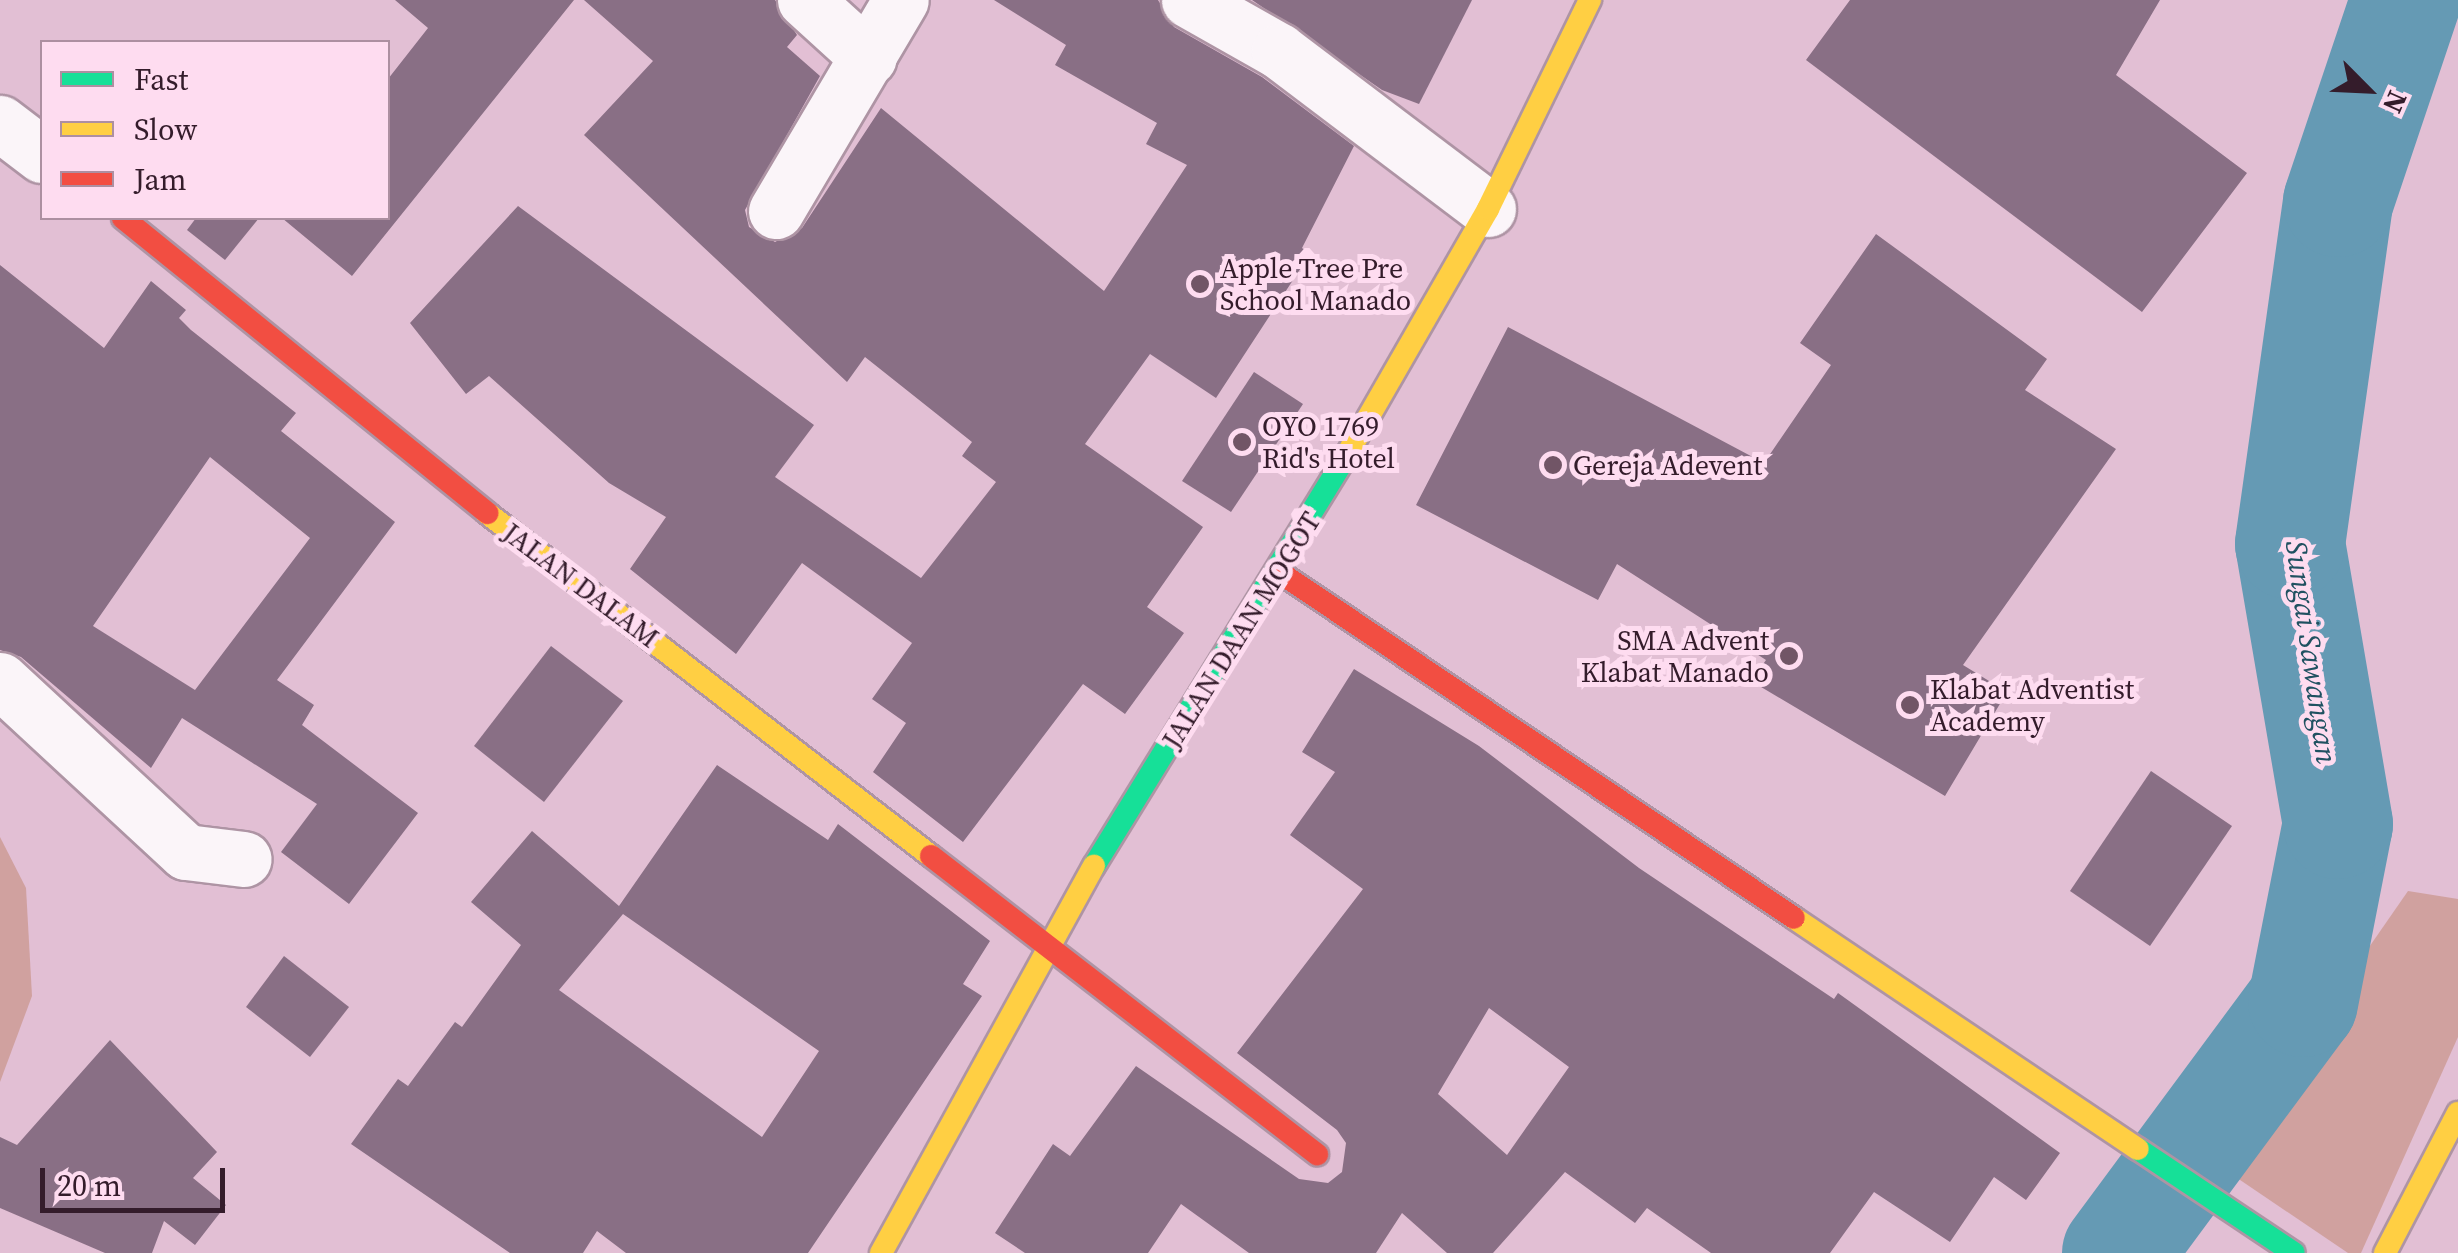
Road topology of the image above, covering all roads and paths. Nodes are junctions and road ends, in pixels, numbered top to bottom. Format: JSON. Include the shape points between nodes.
{"nodes":[{"id":1,"x":805,"y":0,"type":"edge"},
{"id":2,"x":901,"y":0,"type":"edge"},
{"id":3,"x":1189,"y":0,"type":"edge"},
{"id":4,"x":1590,"y":0,"type":"edge"},
{"id":5,"x":869,"y":58,"type":"junction"},
{"id":6,"x":0,"y":122,"type":"edge"},
{"id":7,"x":40,"y":153,"type":"edge"},
{"id":8,"x":1488,"y":209,"type":"junction"},
{"id":9,"x":776,"y":211,"type":"dead end"},
{"id":10,"x":125,"y":220,"type":"edge"},
{"id":11,"x":1279,"y":572,"type":"junction"},
{"id":12,"x":0,"y":680,"type":"edge"},
{"id":13,"x":244,"y":859,"type":"dead end"},
{"id":14,"x":1048,"y":940,"type":"junction"},
{"id":15,"x":2458,"y":1114,"type":"edge"},
{"id":16,"x":1317,"y":1154,"type":"dead end"},
{"id":17,"x":881,"y":1253,"type":"edge"},
{"id":18,"x":2294,"y":1253,"type":"edge"},
{"id":19,"x":2385,"y":1253,"type":"edge"}],
"edges":[{"from":1,"to":5,"type":"street"},
{"from":2,"to":5,"type":"street"},
{"from":3,"to":8,"type":"street","via":[[1278,50]]},
{"from":4,"to":8,"type":"street","name":"JALAN DAAN MOGOT"},
{"from":5,"to":9,"type":"street"},
{"from":6,"to":7,"type":"street"},
{"from":8,"to":11,"type":"street","name":"JALAN DAAN MOGOT"},
{"from":10,"to":14,"type":"street","name":"JALAN DALAM","via":[[509,532]]},
{"from":11,"to":14,"type":"street","name":"JALAN DAAN MOGOT"},
{"from":11,"to":18,"type":"street"},
{"from":12,"to":13,"type":"street","via":[[186,852]]},
{"from":14,"to":16,"type":"street","name":"JALAN DALAM"},
{"from":14,"to":17,"type":"street","name":"JALAN DAAN MOGOT"},
{"from":15,"to":19,"type":"street"}]}
